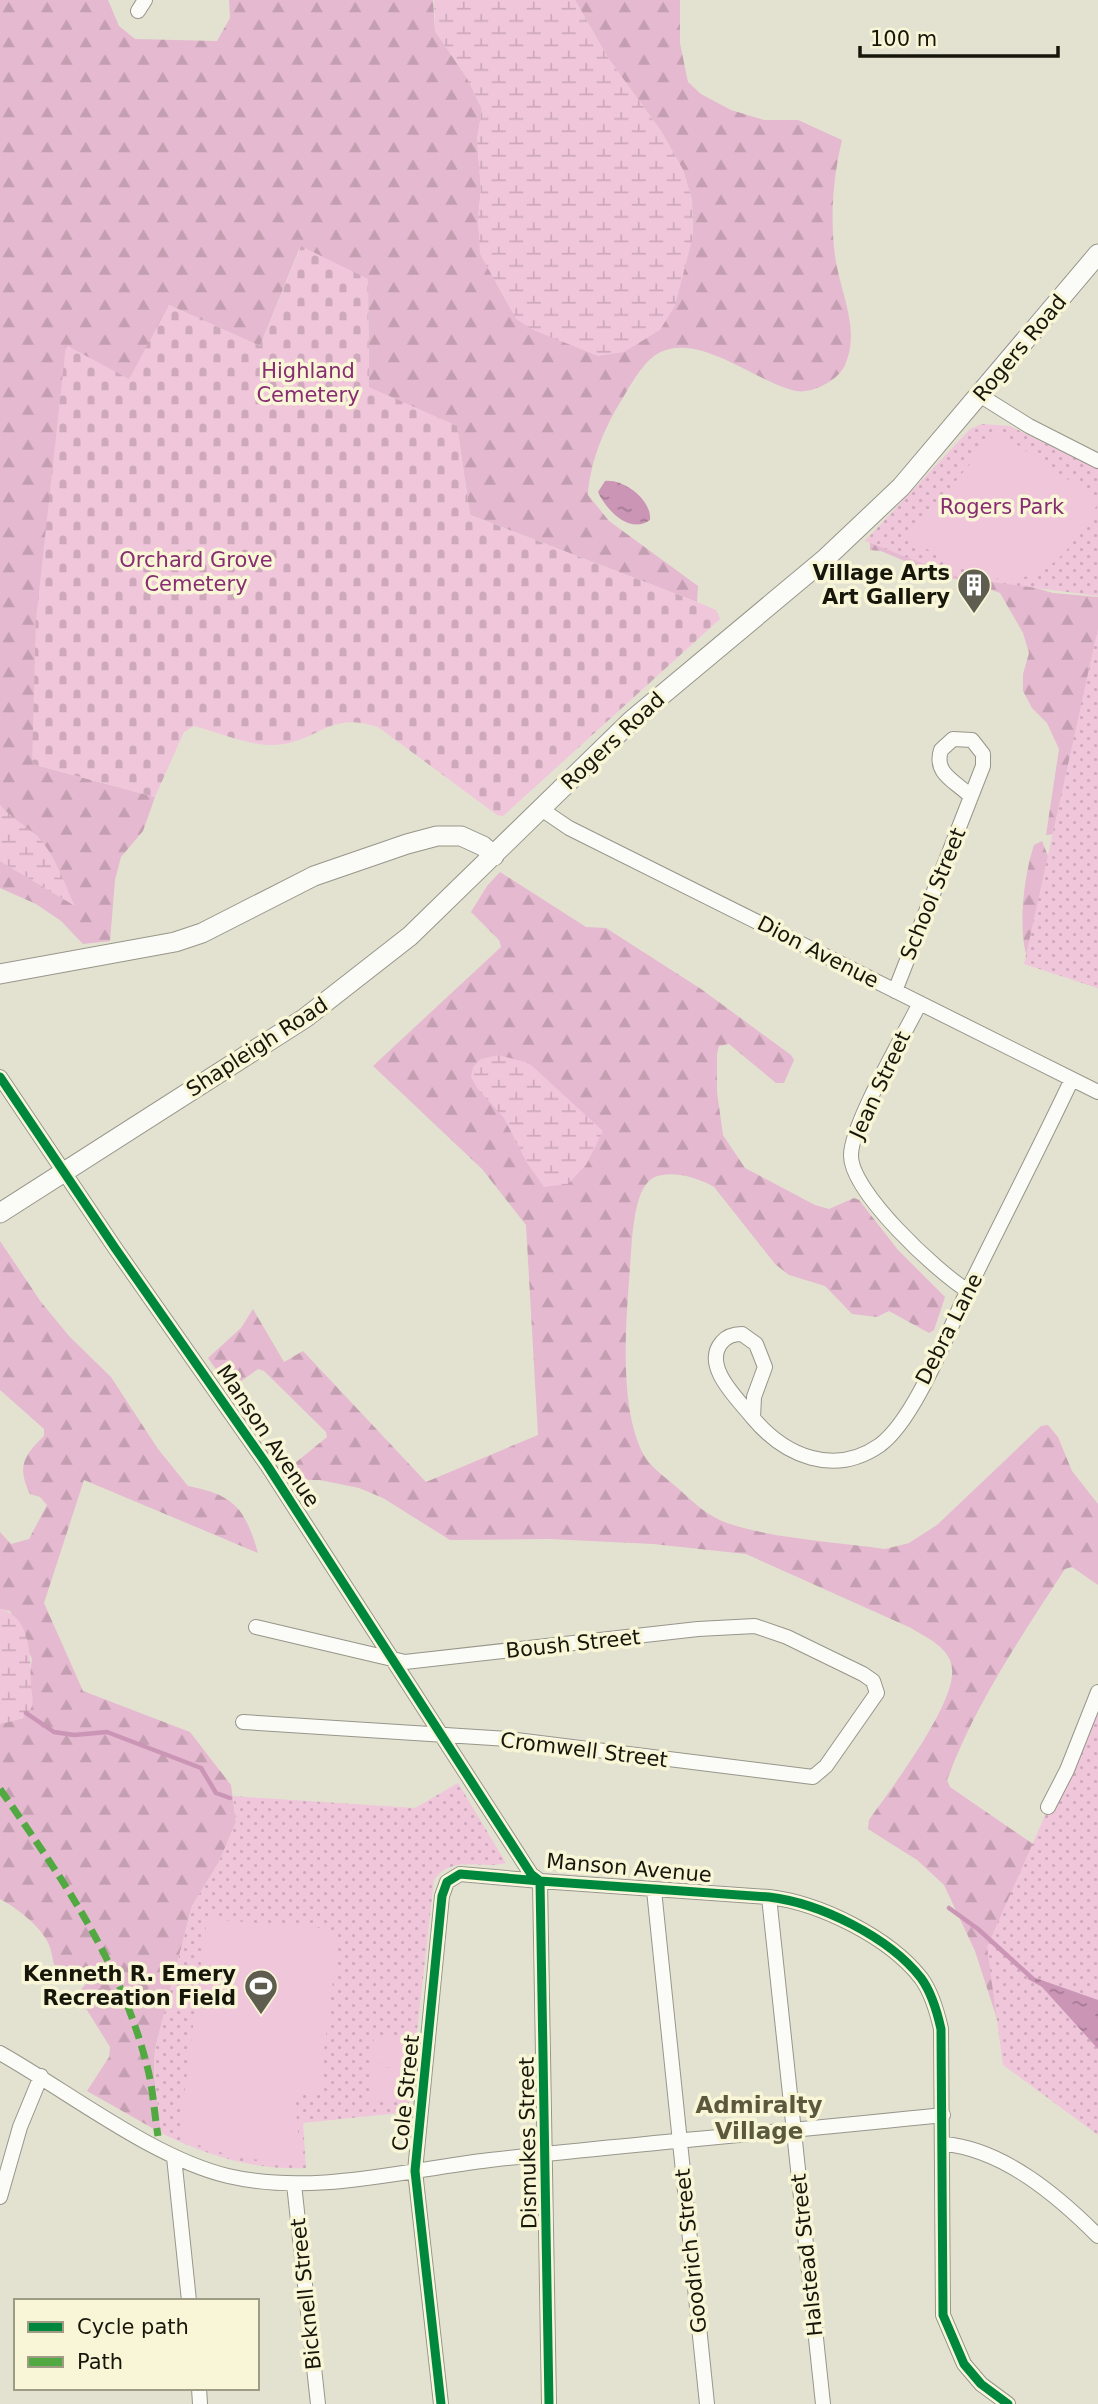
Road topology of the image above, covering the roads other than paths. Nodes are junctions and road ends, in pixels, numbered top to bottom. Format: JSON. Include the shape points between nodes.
{"nodes":[{"id":1,"x":1098,"y":254,"type":"edge"},
{"id":2,"x":981,"y":396,"type":"junction"},
{"id":3,"x":1098,"y":461,"type":"edge"},
{"id":4,"x":971,"y":797,"type":"dead end"},
{"id":5,"x":541,"y":809,"type":"junction"},
{"id":6,"x":494,"y":856,"type":"junction"},
{"id":7,"x":0,"y":974,"type":"edge"},
{"id":8,"x":895,"y":991,"type":"junction"},
{"id":9,"x":920,"y":1003,"type":"junction"},
{"id":10,"x":0,"y":1077,"type":"edge"},
{"id":11,"x":1072,"y":1079,"type":"junction"},
{"id":12,"x":1098,"y":1092,"type":"edge"},
{"id":13,"x":64,"y":1173,"type":"junction"},
{"id":14,"x":0,"y":1213,"type":"edge"},
{"id":15,"x":968,"y":1291,"type":"junction"},
{"id":16,"x":753,"y":1418,"type":"junction"},
{"id":17,"x":256,"y":1627,"type":"dead end"},
{"id":18,"x":393,"y":1660,"type":"junction"},
{"id":19,"x":877,"y":1689,"type":"joint"},
{"id":20,"x":1098,"y":1692,"type":"edge"},
{"id":21,"x":243,"y":1722,"type":"dead end"},
{"id":22,"x":444,"y":1735,"type":"junction"},
{"id":23,"x":1048,"y":1807,"type":"dead end"},
{"id":24,"x":540,"y":1881,"type":"junction"},
{"id":25,"x":654,"y":1890,"type":"junction"},
{"id":26,"x":769,"y":1897,"type":"junction"},
{"id":27,"x":0,"y":2053,"type":"edge"},
{"id":28,"x":41,"y":2076,"type":"junction"},
{"id":29,"x":943,"y":2115,"type":"junction"},
{"id":30,"x":794,"y":2131,"type":"junction"},
{"id":31,"x":680,"y":2142,"type":"junction"},
{"id":32,"x":944,"y":2144,"type":"junction"},
{"id":33,"x":546,"y":2155,"type":"junction"},
{"id":34,"x":174,"y":2157,"type":"junction"},
{"id":35,"x":415,"y":2171,"type":"junction"},
{"id":36,"x":294,"y":2184,"type":"junction"},
{"id":37,"x":0,"y":2197,"type":"edge"},
{"id":38,"x":1098,"y":2236,"type":"edge"},
{"id":39,"x":189,"y":2299,"type":"edge"},
{"id":40,"x":318,"y":2404,"type":"edge"},
{"id":41,"x":441,"y":2404,"type":"edge"},
{"id":42,"x":549,"y":2404,"type":"edge"},
{"id":43,"x":707,"y":2404,"type":"edge"},
{"id":44,"x":823,"y":2404,"type":"edge"},
{"id":45,"x":1008,"y":2404,"type":"edge"}],
"edges":[{"from":1,"to":2,"type":"main road","name":"Rogers Road"},
{"from":2,"to":3,"type":"street"},
{"from":2,"to":5,"type":"main road","name":"Rogers Road","via":[[862,525],[632,720]]},
{"from":4,"to":8,"type":"street","name":"School Street"},
{"from":5,"to":6,"type":"main road","name":"Rogers Road"},
{"from":5,"to":8,"type":"street","name":"Dion Avenue","via":[[569,828]]},
{"from":6,"to":7,"type":"main road","via":[[461,836],[437,836],[314,876],[176,942]]},
{"from":6,"to":13,"type":"main road","name":"Shapleigh Road","via":[[355,982]]},
{"from":8,"to":9,"type":"street","name":"Dion Avenue"},
{"from":9,"to":11,"type":"street","name":"Dion Avenue"},
{"from":9,"to":15,"type":"street","name":"Jean Street","via":[[856,1130],[851,1162],[859,1180],[919,1253]]},
{"from":10,"to":13,"type":"street","name":"Manson Avenue"},
{"from":11,"to":12,"type":"street","name":"Dion Avenue"},
{"from":11,"to":15,"type":"street","name":"Debra Lane"},
{"from":13,"to":14,"type":"main road","name":"Shapleigh Road"},
{"from":13,"to":18,"type":"street","name":"Manson Avenue","via":[[267,1465]]},
{"from":15,"to":16,"type":"street","name":"Debra Lane","via":[[908,1410],[879,1445],[838,1459],[813,1458],[780,1446]]},
{"from":16,"to":16,"type":"street","name":"Debra Lane","via":[[764,1360],[750,1339],[736,1334],[719,1346],[715,1363]]},
{"from":17,"to":18,"type":"street","name":"Boush Street"},
{"from":18,"to":19,"type":"street","name":"Boush Street","via":[[748,1626],[787,1637],[863,1674]]},
{"from":18,"to":22,"type":"street","name":"Manson Avenue"},
{"from":19,"to":22,"type":"street","name":"Cromwell Street","via":[[874,1700],[826,1766],[813,1777]]},
{"from":20,"to":23,"type":"street"},
{"from":21,"to":22,"type":"street","name":"Cromwell Street"},
{"from":22,"to":24,"type":"street","name":"Manson Avenue","via":[[521,1863]]},
{"from":24,"to":25,"type":"street","name":"Manson Avenue"},
{"from":24,"to":33,"type":"street","name":"Dismukes Street"},
{"from":24,"to":35,"type":"street","name":"Cole Street","via":[[460,1874],[444,1886]]},
{"from":25,"to":26,"type":"street","name":"Manson Avenue"},
{"from":25,"to":31,"type":"street","name":"Goodrich Street"},
{"from":26,"to":29,"type":"street","name":"Manson Avenue","via":[[817,1908],[858,1928],[919,1976],[932,1997],[941,2029]]},
{"from":26,"to":30,"type":"street","name":"Halstead Street"},
{"from":27,"to":28,"type":"street"},
{"from":28,"to":34,"type":"street"},
{"from":28,"to":37,"type":"street","via":[[20,2127]]},
{"from":29,"to":30,"type":"street"},
{"from":29,"to":32,"type":"street","name":"Manson Avenue"},
{"from":30,"to":31,"type":"street"},
{"from":30,"to":44,"type":"street","name":"Halstead Street"},
{"from":31,"to":33,"type":"street"},
{"from":31,"to":43,"type":"street","name":"Goodrich Street"},
{"from":32,"to":38,"type":"street","via":[[980,2152],[1027,2177]]},
{"from":32,"to":45,"type":"street","name":"Manson Avenue","via":[[943,2315],[964,2364]]},
{"from":33,"to":35,"type":"street"},
{"from":33,"to":42,"type":"street","name":"Dismukes Street"},
{"from":34,"to":36,"type":"street","via":[[226,2175]]},
{"from":34,"to":39,"type":"street"},
{"from":35,"to":36,"type":"street"},
{"from":35,"to":41,"type":"street","name":"Cole Street"},
{"from":36,"to":40,"type":"street","name":"Bicknell Street"}]}
